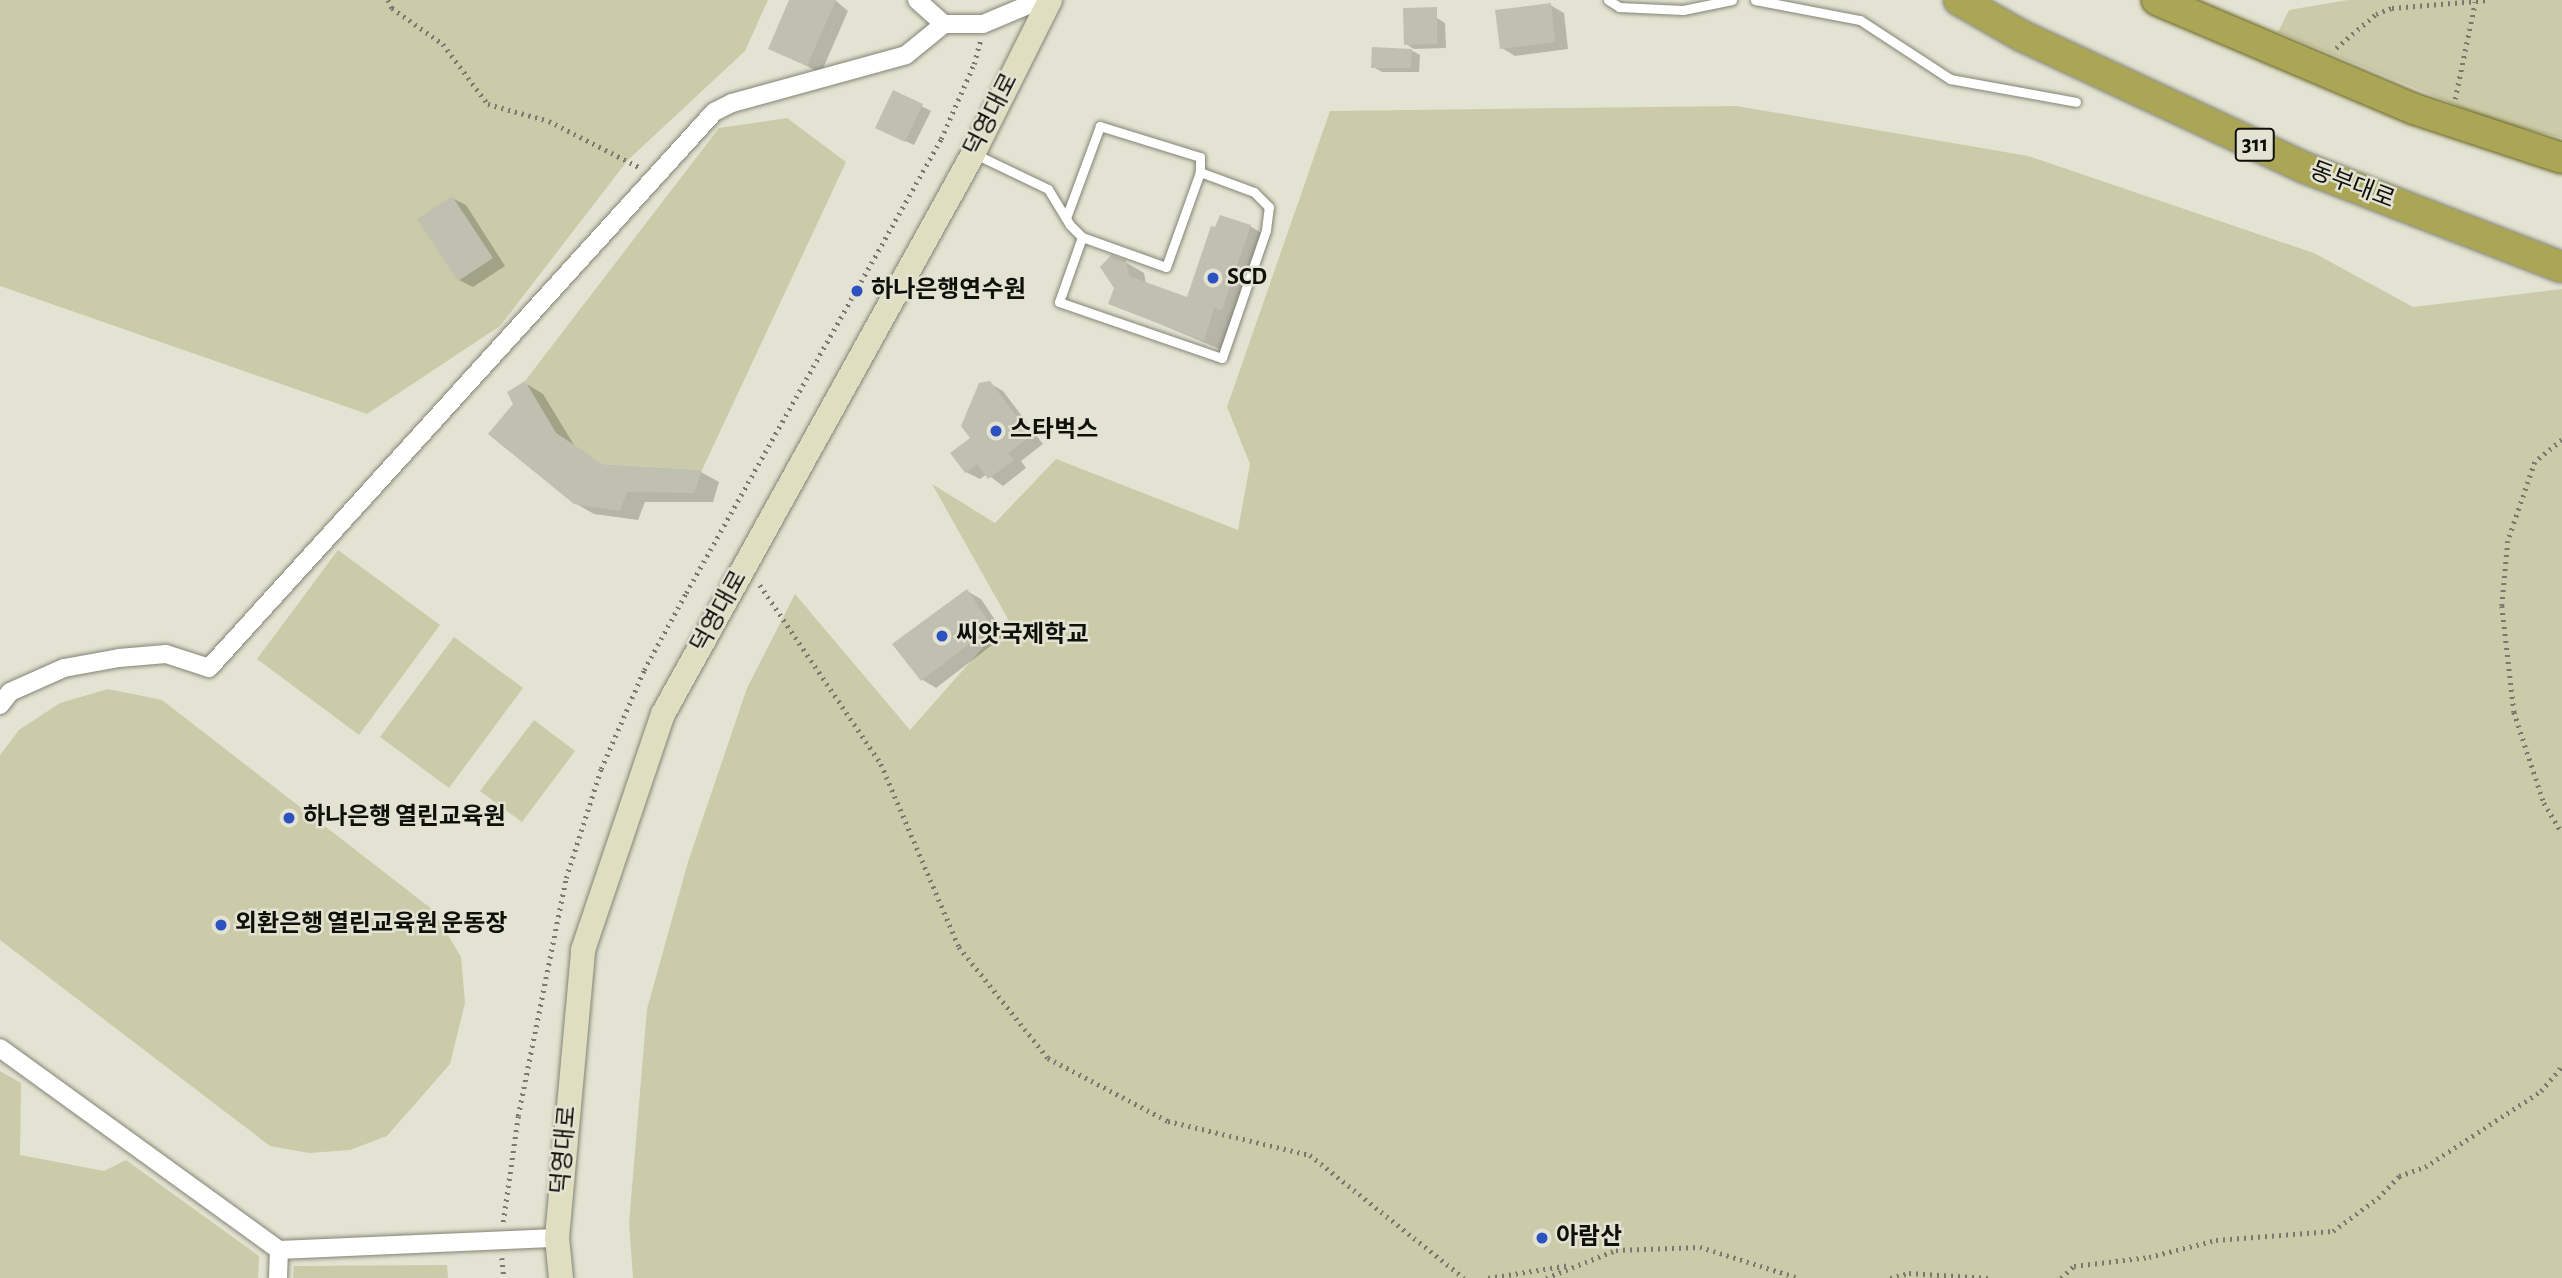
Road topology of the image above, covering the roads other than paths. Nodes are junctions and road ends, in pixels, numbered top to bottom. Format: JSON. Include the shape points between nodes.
{"nodes":[{"id":1,"x":917,"y":0,"type":"edge"},
{"id":2,"x":1040,"y":0,"type":"edge"},
{"id":3,"x":1050,"y":0,"type":"edge"},
{"id":4,"x":1608,"y":0,"type":"edge"},
{"id":5,"x":1732,"y":0,"type":"edge"},
{"id":6,"x":1755,"y":0,"type":"edge"},
{"id":7,"x":1959,"y":0,"type":"edge"},
{"id":8,"x":2157,"y":0,"type":"edge"},
{"id":9,"x":944,"y":24,"type":"junction"},
{"id":10,"x":2076,"y":102,"type":"dead end"},
{"id":11,"x":973,"y":154,"type":"junction"},
{"id":12,"x":2562,"y":158,"type":"edge"},
{"id":13,"x":1200,"y":172,"type":"junction"},
{"id":14,"x":1066,"y":218,"type":"junction"},
{"id":15,"x":1082,"y":237,"type":"junction"},
{"id":16,"x":2562,"y":267,"type":"edge"},
{"id":17,"x":3,"y":697,"type":"edge"},
{"id":18,"x":0,"y":1048,"type":"edge"},
{"id":19,"x":556,"y":1238,"type":"junction"},
{"id":20,"x":279,"y":1250,"type":"junction"},
{"id":21,"x":278,"y":1278,"type":"edge"},
{"id":22,"x":561,"y":1278,"type":"edge"}],
"edges":[{"from":1,"to":9,"type":"street"},
{"from":2,"to":9,"type":"street","via":[[983,24]]},
{"from":3,"to":11,"type":"main road","name":"덕영대로"},
{"from":4,"to":5,"type":"lane","via":[[1619,7],[1683,10]]},
{"from":6,"to":10,"type":"lane","via":[[1860,20],[1951,79]]},
{"from":7,"to":16,"type":"highway","name":"동부대로","number":"311","via":[[2022,36],[2305,168]]},
{"from":8,"to":12,"type":"highway","bridge":true,"via":[[2414,109]]},
{"from":9,"to":17,"type":"street","via":[[905,55],[714,112],[209,668],[166,653],[119,658],[64,668]]},
{"from":11,"to":14,"type":"lane","via":[[1048,189]]},
{"from":11,"to":19,"type":"main road","name":"덕영대로","via":[[663,714],[583,950]]},
{"from":13,"to":14,"type":"lane","via":[[1200,158],[1100,126]]},
{"from":13,"to":15,"type":"lane","via":[[1166,267]]},
{"from":13,"to":15,"type":"lane","via":[[1254,192],[1269,207],[1266,230],[1223,358],[1059,302]]},
{"from":14,"to":15,"type":"lane"},
{"from":18,"to":20,"type":"street"},
{"from":19,"to":20,"type":"street"},
{"from":19,"to":22,"type":"main road","name":"덕영대로"},
{"from":20,"to":21,"type":"street"}]}
